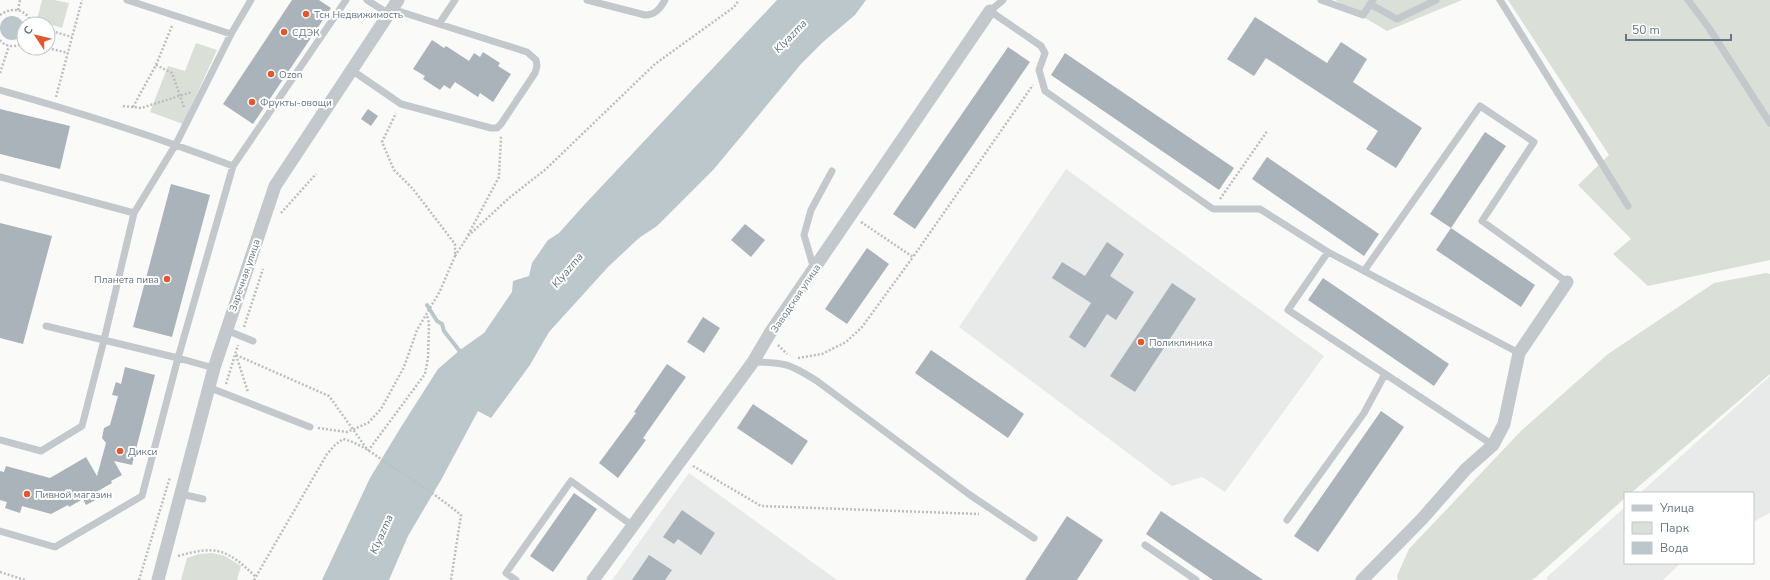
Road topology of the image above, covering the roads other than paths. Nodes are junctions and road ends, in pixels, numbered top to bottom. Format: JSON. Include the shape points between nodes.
{"nodes":[{"id":1,"x":128,"y":0,"type":"edge"},
{"id":2,"x":250,"y":0,"type":"edge"},
{"id":3,"x":346,"y":0,"type":"edge"},
{"id":4,"x":367,"y":0,"type":"edge"},
{"id":5,"x":455,"y":0,"type":"edge"},
{"id":6,"x":587,"y":0,"type":"edge"},
{"id":7,"x":665,"y":0,"type":"edge"},
{"id":8,"x":1003,"y":0,"type":"edge"},
{"id":9,"x":1321,"y":0,"type":"edge"},
{"id":10,"x":1436,"y":0,"type":"edge"},
{"id":11,"x":1500,"y":0,"type":"edge"},
{"id":12,"x":1688,"y":0,"type":"edge"},
{"id":13,"x":1371,"y":2,"type":"edge"},
{"id":14,"x":393,"y":8,"type":"edge"},
{"id":15,"x":990,"y":11,"type":"junction"},
{"id":16,"x":439,"y":24,"type":"junction"},
{"id":17,"x":231,"y":34,"type":"junction"},
{"id":18,"x":352,"y":71,"type":"junction"},
{"id":19,"x":0,"y":90,"type":"edge"},
{"id":20,"x":1770,"y":123,"type":"edge"},
{"id":21,"x":176,"y":144,"type":"junction"},
{"id":22,"x":233,"y":166,"type":"junction"},
{"id":23,"x":832,"y":171,"type":"dead end"},
{"id":24,"x":0,"y":177,"type":"edge"},
{"id":25,"x":1628,"y":206,"type":"dead end"},
{"id":26,"x":134,"y":213,"type":"junction"},
{"id":27,"x":1328,"y":252,"type":"junction"},
{"id":28,"x":814,"y":269,"type":"junction"},
{"id":29,"x":1364,"y":271,"type":"junction"},
{"id":30,"x":1567,"y":282,"type":"joint"},
{"id":31,"x":46,"y":326,"type":"dead end"},
{"id":32,"x":226,"y":330,"type":"junction"},
{"id":33,"x":104,"y":340,"type":"junction"},
{"id":34,"x":253,"y":341,"type":"dead end"},
{"id":35,"x":1519,"y":353,"type":"junction"},
{"id":36,"x":178,"y":358,"type":"junction"},
{"id":37,"x":753,"y":362,"type":"junction"},
{"id":38,"x":214,"y":368,"type":"junction"},
{"id":39,"x":1385,"y":374,"type":"junction"},
{"id":40,"x":208,"y":387,"type":"junction"},
{"id":41,"x":310,"y":426,"type":"road end"},
{"id":42,"x":0,"y":440,"type":"edge"},
{"id":43,"x":1493,"y":445,"type":"junction"},
{"id":44,"x":181,"y":494,"type":"junction"},
{"id":45,"x":203,"y":499,"type":"dead end"},
{"id":46,"x":1287,"y":520,"type":"dead end"},
{"id":47,"x":633,"y":526,"type":"junction"},
{"id":48,"x":0,"y":531,"type":"edge"},
{"id":49,"x":1034,"y":538,"type":"dead end"},
{"id":50,"x":1145,"y":545,"type":"dead end"},
{"id":51,"x":158,"y":580,"type":"edge"},
{"id":52,"x":516,"y":580,"type":"edge"},
{"id":53,"x":593,"y":580,"type":"edge"},
{"id":54,"x":1196,"y":580,"type":"edge"},
{"id":55,"x":1362,"y":580,"type":"edge"}],
"edges":[{"from":1,"to":17,"type":"lane"},
{"from":2,"to":17,"type":"lane"},
{"from":3,"to":22,"type":"lane"},
{"from":4,"to":14,"type":"lane"},
{"from":5,"to":16,"type":"lane"},
{"from":6,"to":7,"type":"lane","via":[[645,16],[652,15]]},
{"from":8,"to":15,"type":"lane"},
{"from":9,"to":13,"type":"lane","via":[[1362,15]]},
{"from":10,"to":13,"type":"lane","via":[[1397,19]]},
{"from":11,"to":25,"type":"lane"},
{"from":12,"to":20,"type":"lane"},
{"from":14,"to":16,"type":"lane"},
{"from":14,"to":18,"type":"street","name":"Заречная улица"},
{"from":15,"to":27,"type":"lane","via":[[1042,46],[1045,53],[1039,70],[1044,91],[1213,209],[1260,209]]},
{"from":15,"to":28,"type":"street","name":"Заводская улица"},
{"from":16,"to":18,"type":"lane","via":[[527,52],[536,60],[535,73],[497,128],[401,104]]},
{"from":17,"to":21,"type":"lane"},
{"from":18,"to":32,"type":"street","name":"Заречная улица","via":[[275,186]]},
{"from":19,"to":21,"type":"lane"},
{"from":21,"to":22,"type":"lane"},
{"from":21,"to":26,"type":"lane"},
{"from":22,"to":36,"type":"lane"},
{"from":23,"to":28,"type":"lane","via":[[811,210],[804,235]]},
{"from":24,"to":26,"type":"lane"},
{"from":26,"to":33,"type":"lane"},
{"from":27,"to":29,"type":"lane"},
{"from":27,"to":39,"type":"lane","via":[[1288,310]]},
{"from":28,"to":37,"type":"street","name":"Заводская улица"},
{"from":29,"to":30,"type":"lane","via":[[1480,106],[1534,142],[1482,221]]},
{"from":29,"to":35,"type":"lane"},
{"from":30,"to":35,"type":"street"},
{"from":31,"to":33,"type":"lane"},
{"from":32,"to":34,"type":"lane"},
{"from":32,"to":38,"type":"street","name":"Заречная улица"},
{"from":33,"to":36,"type":"lane"},
{"from":33,"to":42,"type":"lane","via":[[82,426],[41,451]]},
{"from":35,"to":43,"type":"street","via":[[1504,424]]},
{"from":36,"to":38,"type":"lane"},
{"from":36,"to":48,"type":"lane","via":[[142,496],[55,547]]},
{"from":37,"to":47,"type":"street","name":"Заводская улица"},
{"from":37,"to":49,"type":"lane","via":[[775,362],[793,366],[817,381],[964,490]]},
{"from":38,"to":40,"type":"street","name":"Заречная улица"},
{"from":39,"to":43,"type":"lane"},
{"from":39,"to":46,"type":"lane","via":[[1364,413]]},
{"from":40,"to":41,"type":"lane"},
{"from":40,"to":44,"type":"street","name":"Заречная улица"},
{"from":43,"to":55,"type":"street","via":[[1466,469],[1422,519]]},
{"from":44,"to":45,"type":"lane"},
{"from":44,"to":51,"type":"street","name":"Заречная улица"},
{"from":47,"to":52,"type":"lane","via":[[571,481],[506,573]]},
{"from":47,"to":53,"type":"street","name":"Заводская улица"},
{"from":50,"to":54,"type":"lane"}]}
